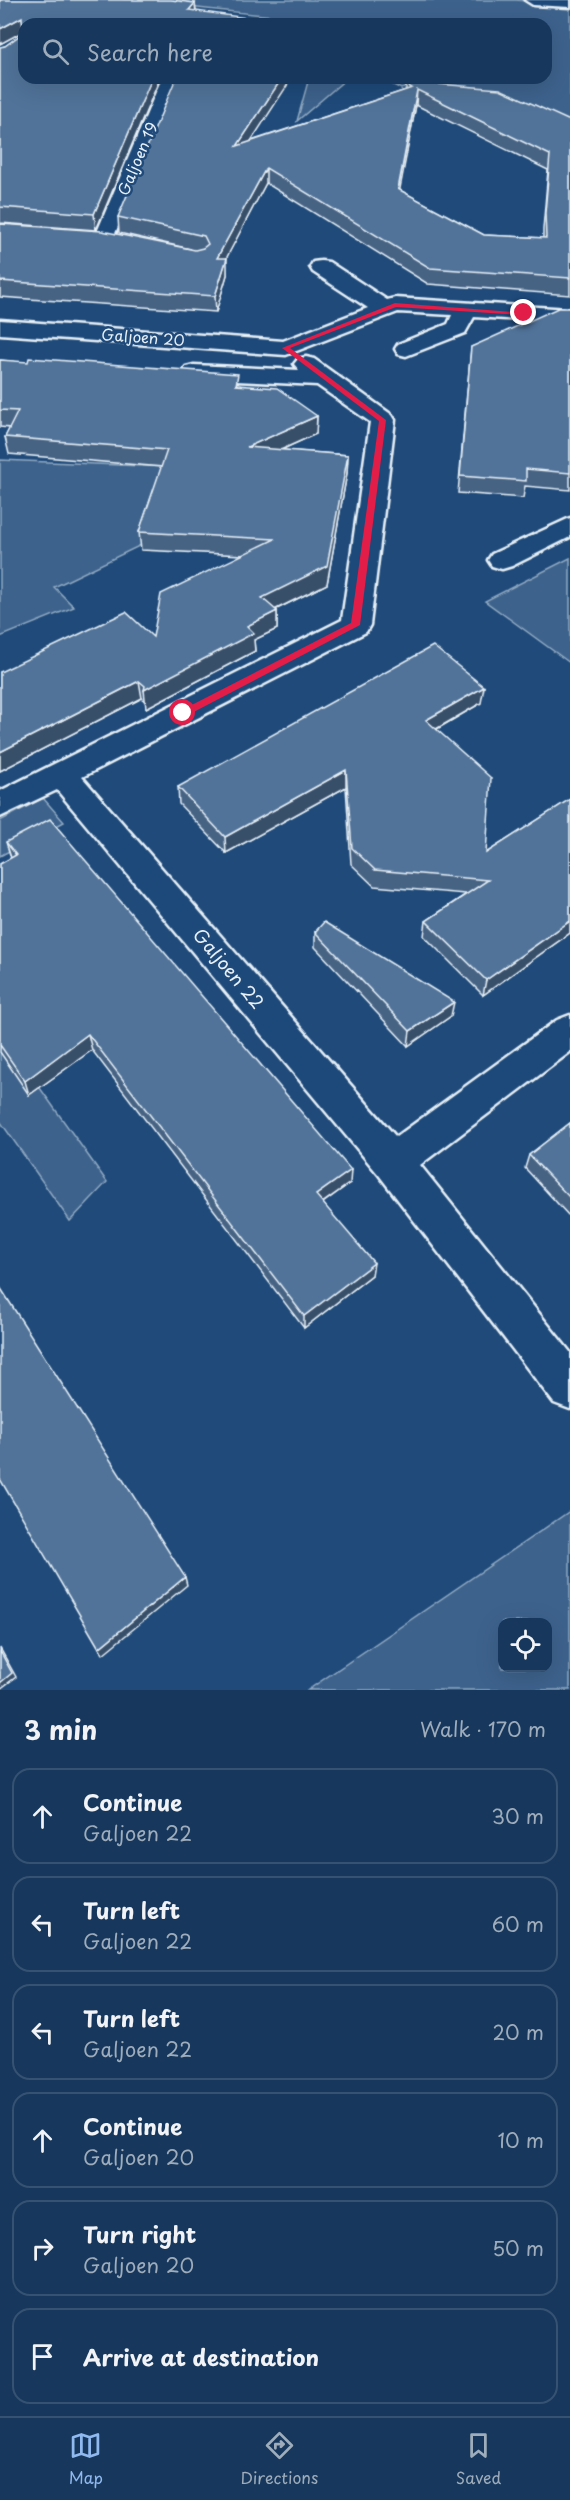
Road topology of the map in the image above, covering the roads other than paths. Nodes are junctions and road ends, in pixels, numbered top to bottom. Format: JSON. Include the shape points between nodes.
{"nodes":[{"id":1,"x":533,"y":0,"type":"edge"},
{"id":2,"x":570,"y":2,"type":"edge"},
{"id":3,"x":169,"y":84,"type":"edge"},
{"id":4,"x":0,"y":231,"type":"edge"},
{"id":5,"x":104,"y":239,"type":"junction"},
{"id":6,"x":127,"y":244,"type":"edge"},
{"id":7,"x":321,"y":267,"type":"dead end"},
{"id":8,"x":385,"y":309,"type":"junction"},
{"id":9,"x":466,"y":309,"type":"junction"},
{"id":10,"x":570,"y":315,"type":"edge"},
{"id":11,"x":0,"y":327,"type":"edge"},
{"id":12,"x":285,"y":348,"type":"junction"},
{"id":13,"x":406,"y":349,"type":"dead end"},
{"id":14,"x":169,"y":371,"type":"edge"},
{"id":15,"x":323,"y":378,"type":"junction"},
{"id":16,"x":570,"y":526,"type":"edge"},
{"id":17,"x":502,"y":560,"type":"dead end"},
{"id":18,"x":62,"y":775,"type":"junction"},
{"id":19,"x":0,"y":805,"type":"edge"},
{"id":20,"x":570,"y":1031,"type":"edge"},
{"id":21,"x":393,"y":1162,"type":"junction"},
{"id":22,"x":570,"y":1387,"type":"edge"}],
"edges":[{"from":1,"to":2,"type":"street"},
{"from":3,"to":5,"type":"street","name":"Galjoen 19"},
{"from":4,"to":5,"type":"street"},
{"from":5,"to":6,"type":"street"},
{"from":7,"to":8,"type":"street"},
{"from":8,"to":9,"type":"street","name":"Galjoen 20","via":[[395,305]]},
{"from":8,"to":12,"type":"street","name":"Galjoen 20"},
{"from":9,"to":10,"type":"street","name":"Galjoen 20"},
{"from":9,"to":13,"type":"street","via":[[457,328]]},
{"from":11,"to":12,"type":"street","name":"Galjoen 20"},
{"from":12,"to":15,"type":"street"},
{"from":14,"to":15,"type":"street","name":"Galjoen 20"},
{"from":15,"to":18,"type":"street","via":[[383,420],[356,625]]},
{"from":16,"to":17,"type":"street"},
{"from":18,"to":19,"type":"street"},
{"from":18,"to":21,"type":"street","name":"Galjoen 22"},
{"from":20,"to":21,"type":"street"},
{"from":21,"to":22,"type":"street","name":"Galjoen 22"}]}
